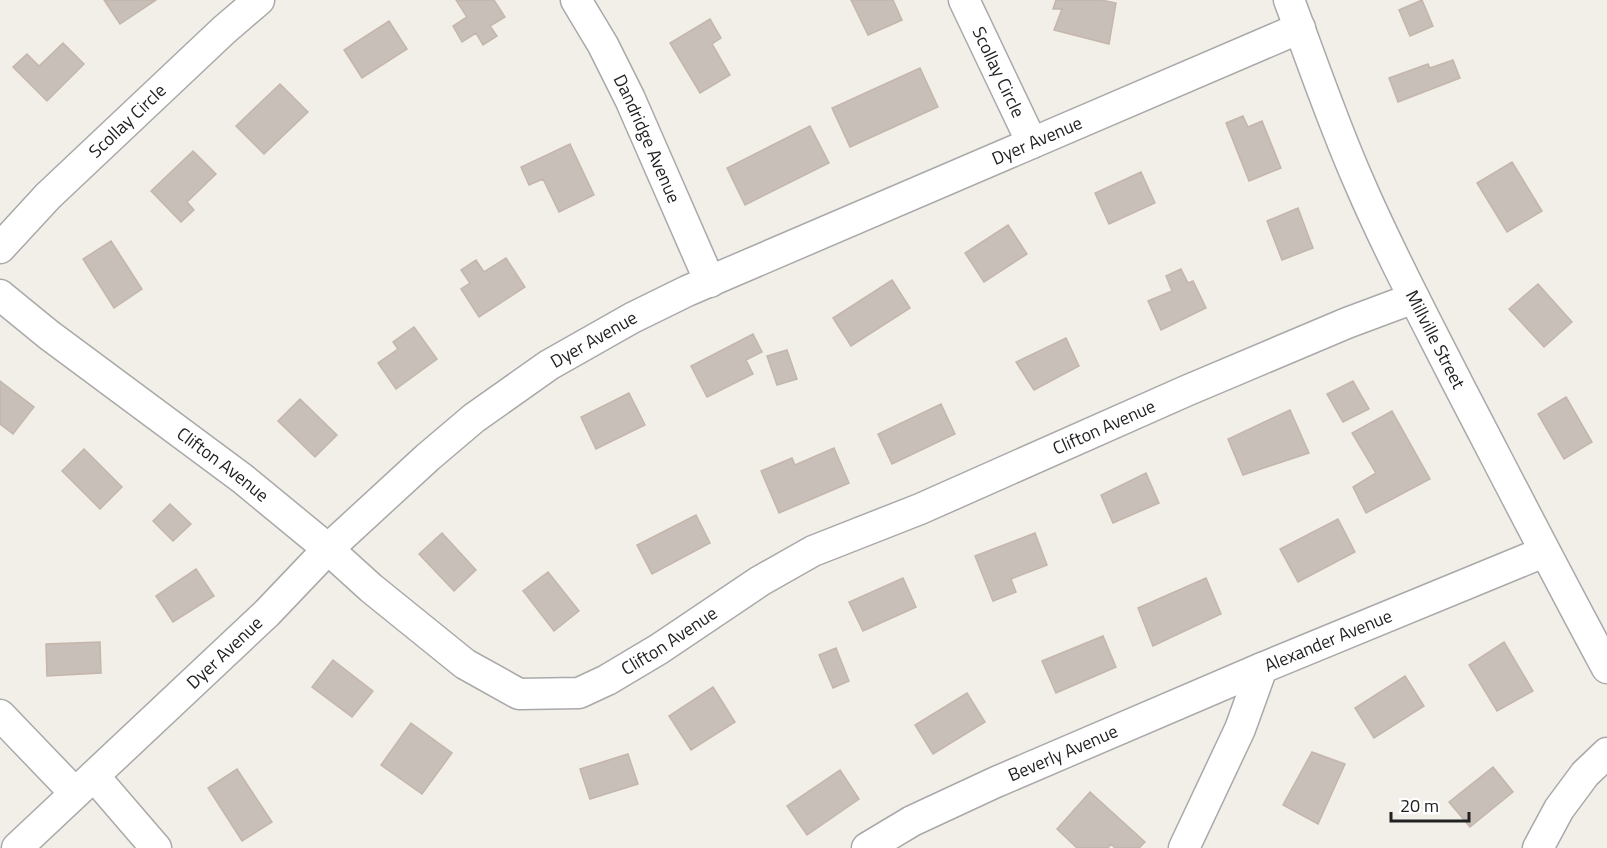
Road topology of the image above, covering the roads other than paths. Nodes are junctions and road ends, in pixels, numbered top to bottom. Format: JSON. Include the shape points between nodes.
{"nodes":[{"id":1,"x":259,"y":0,"type":"edge"},
{"id":2,"x":576,"y":0,"type":"edge"},
{"id":3,"x":964,"y":0,"type":"edge"},
{"id":4,"x":1289,"y":0,"type":"edge"},
{"id":5,"x":1300,"y":28,"type":"junction"},
{"id":6,"x":1032,"y":143,"type":"junction"},
{"id":7,"x":0,"y":248,"type":"edge"},
{"id":8,"x":710,"y":282,"type":"junction"},
{"id":9,"x":0,"y":295,"type":"edge"},
{"id":10,"x":1414,"y":298,"type":"junction"},
{"id":11,"x":328,"y":549,"type":"junction"},
{"id":12,"x":1544,"y":552,"type":"junction"},
{"id":13,"x":1262,"y":668,"type":"junction"},
{"id":14,"x":1607,"y":668,"type":"edge"},
{"id":15,"x":0,"y":715,"type":"edge"},
{"id":16,"x":1607,"y":753,"type":"edge"},
{"id":17,"x":85,"y":785,"type":"junction"},
{"id":18,"x":17,"y":848,"type":"edge"},
{"id":19,"x":156,"y":848,"type":"edge"},
{"id":20,"x":867,"y":848,"type":"edge"},
{"id":21,"x":1184,"y":848,"type":"edge"},
{"id":22,"x":1538,"y":848,"type":"edge"}],
"edges":[{"from":1,"to":7,"type":"street","name":"Scollay Circle","via":[[48,196]]},
{"from":2,"to":8,"type":"street","name":"Dandridge Avenue","via":[[630,99]]},
{"from":3,"to":6,"type":"street","name":"Scollay Circle"},
{"from":4,"to":5,"type":"street","name":"Millville Street"},
{"from":5,"to":6,"type":"street","name":"Dyer Avenue"},
{"from":5,"to":10,"type":"street","name":"Millville Street","via":[[1359,182]]},
{"from":6,"to":8,"type":"street","name":"Dyer Avenue"},
{"from":8,"to":11,"type":"street","name":"Dyer Avenue","via":[[632,318],[549,365],[474,418]]},
{"from":9,"to":11,"type":"street","name":"Clifton Avenue","via":[[243,479]]},
{"from":10,"to":11,"type":"street","name":"Clifton Avenue","via":[[813,551],[760,581],[659,649],[579,693],[519,694],[465,664]]},
{"from":10,"to":12,"type":"street","name":"Millville Street"},
{"from":11,"to":17,"type":"street","name":"Dyer Avenue","via":[[267,613]]},
{"from":12,"to":13,"type":"street","name":"Alexander Avenue"},
{"from":12,"to":14,"type":"street","name":"Millville Street"},
{"from":13,"to":20,"type":"street","name":"Beverly Avenue","via":[[996,782],[912,821]]},
{"from":13,"to":21,"type":"street","name":"Alexander Avenue","via":[[1240,729]]},
{"from":15,"to":17,"type":"street"},
{"from":16,"to":22,"type":"street","via":[[1585,774],[1559,809]]},
{"from":17,"to":18,"type":"street","name":"Dyer Avenue"},
{"from":17,"to":19,"type":"street"}]}
